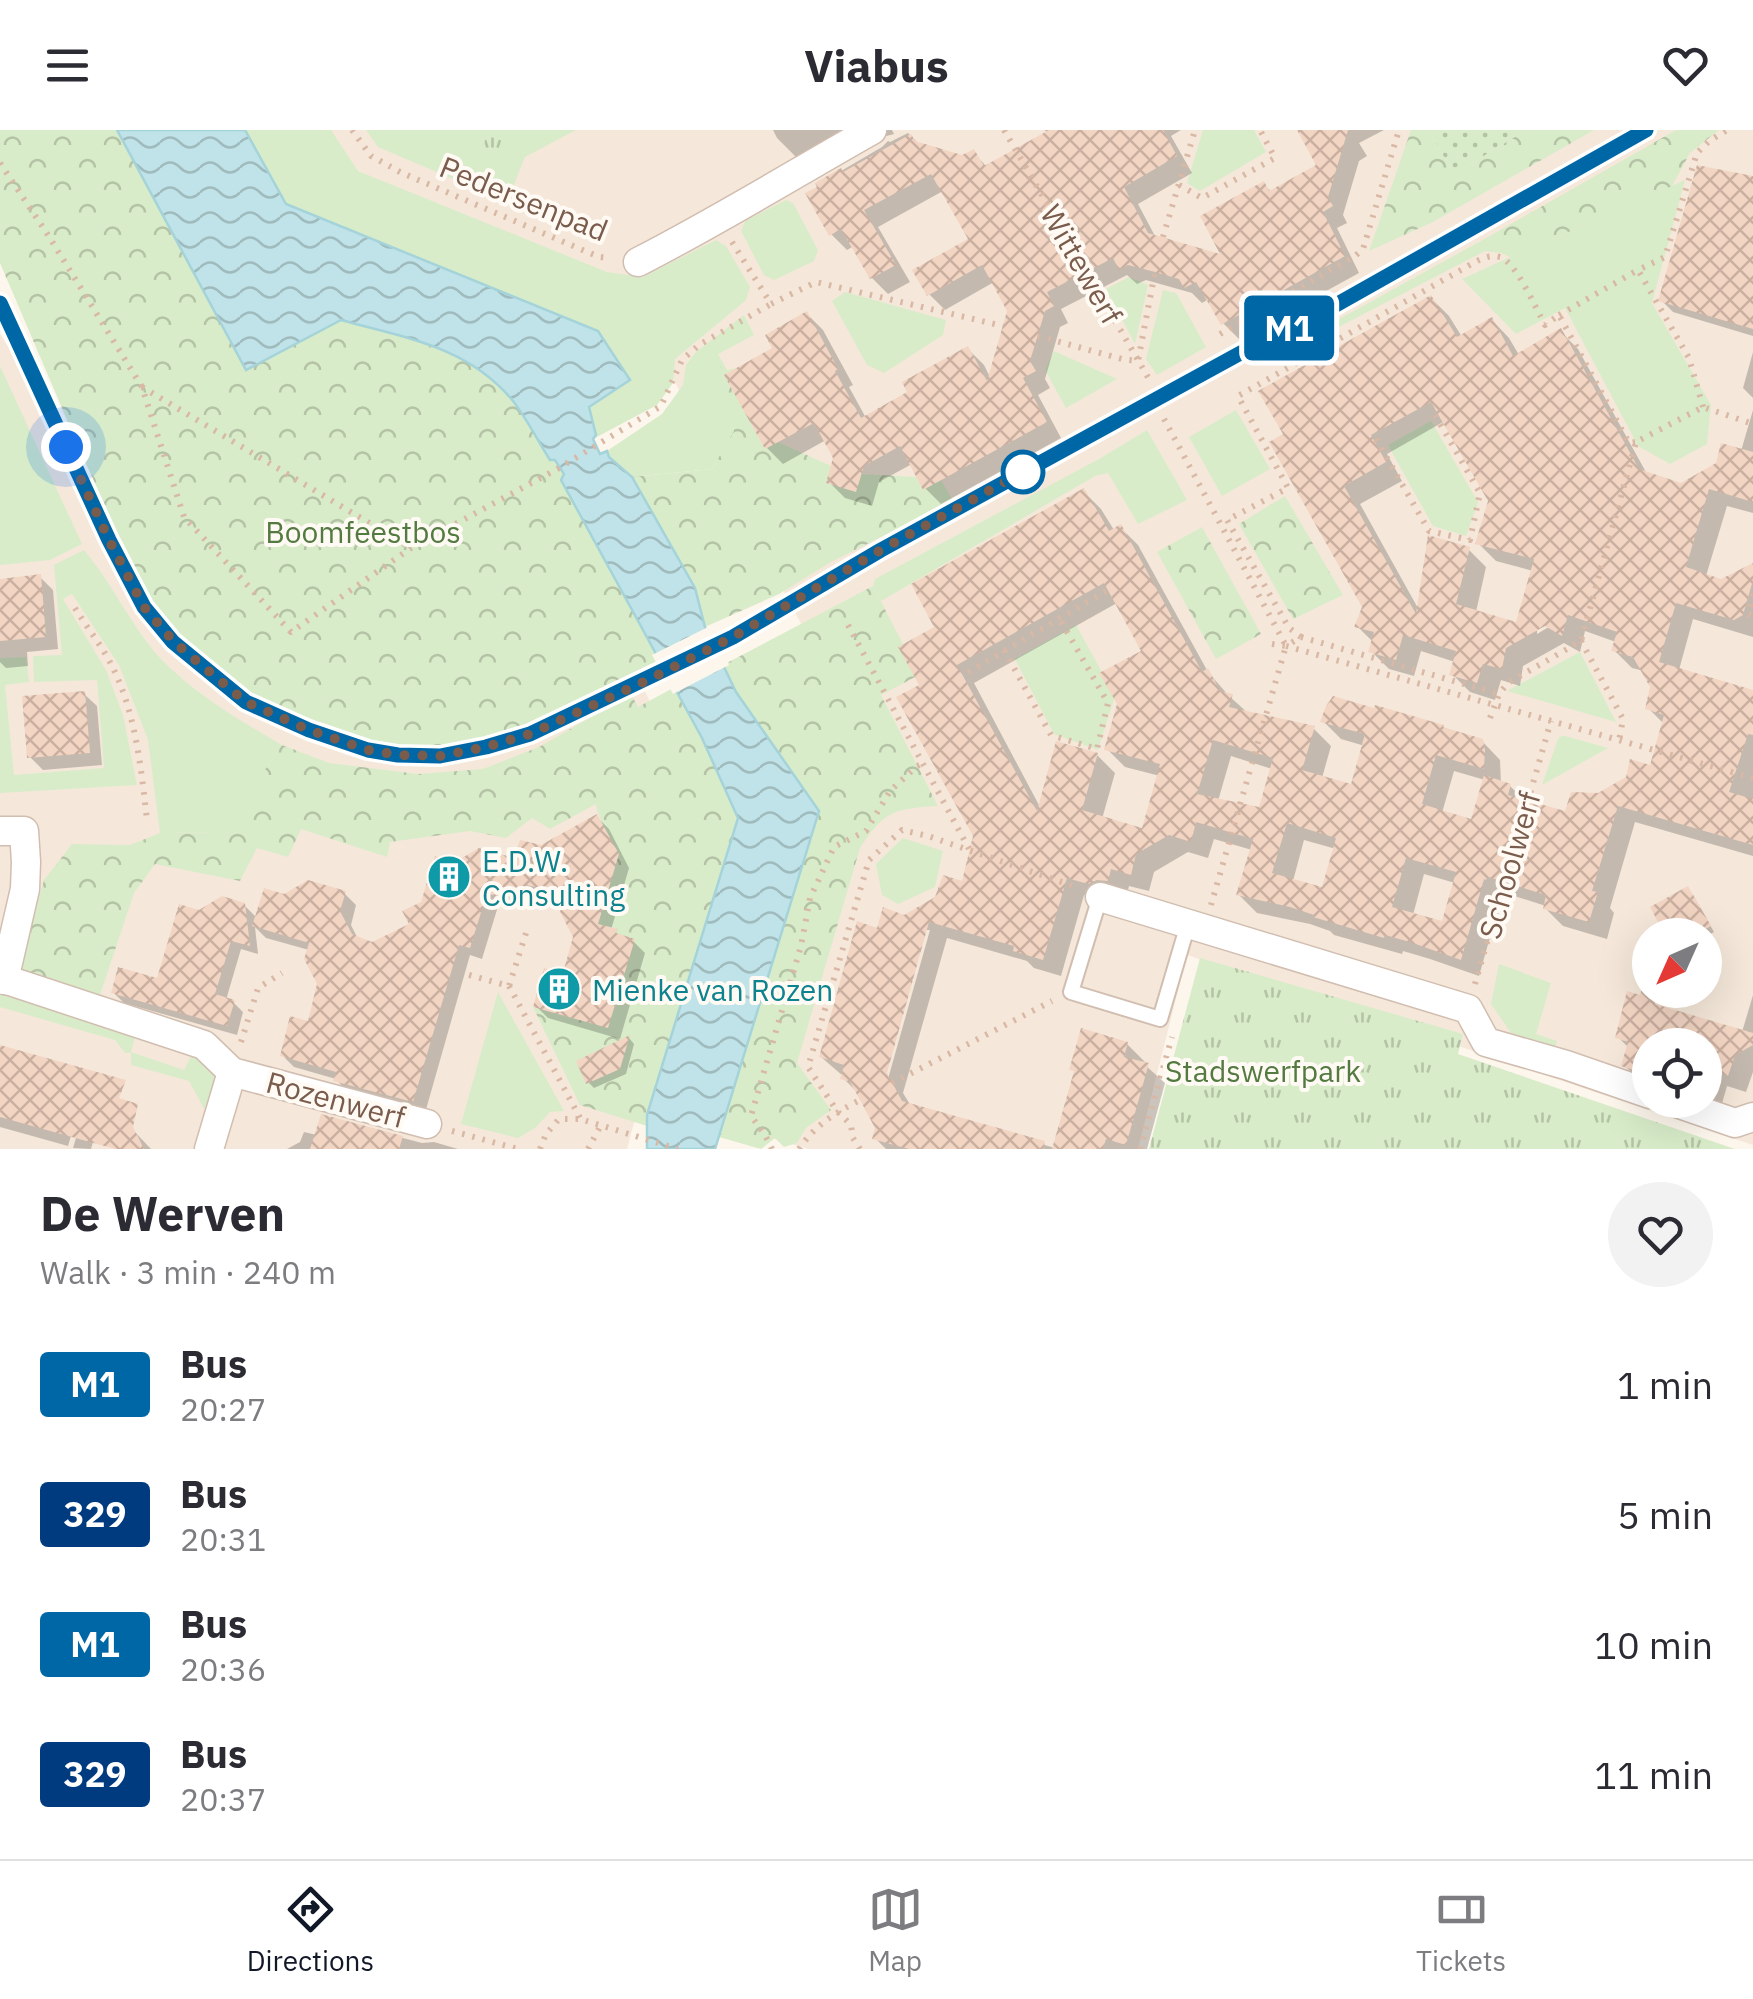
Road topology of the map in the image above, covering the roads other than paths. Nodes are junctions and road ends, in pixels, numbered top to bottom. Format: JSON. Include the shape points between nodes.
{"nodes":[{"id":1,"x":872,"y":130,"type":"edge"},
{"id":2,"x":1646,"y":130,"type":"edge"},
{"id":3,"x":638,"y":262,"type":"road end"},
{"id":4,"x":0,"y":303,"type":"edge"},
{"id":5,"x":0,"y":831,"type":"edge"},
{"id":6,"x":1100,"y":897,"type":"joint"},
{"id":7,"x":1196,"y":926,"type":"junction"},
{"id":8,"x":2,"y":979,"type":"edge"},
{"id":9,"x":232,"y":1072,"type":"junction"},
{"id":10,"x":1632,"y":1088,"type":"edge"},
{"id":11,"x":1753,"y":1117,"type":"edge"},
{"id":12,"x":1721,"y":1118,"type":"edge"},
{"id":13,"x":427,"y":1124,"type":"road end"},
{"id":14,"x":209,"y":1149,"type":"edge"}],
"edges":[{"from":1,"to":3,"type":"street"},
{"from":2,"to":4,"type":"lane","via":[[733,637],[530,734],[440,756],[368,750],[309,730],[246,702],[174,642],[144,607],[109,540]]},
{"from":5,"to":8,"type":"street","name":"Rozenwerf","via":[[24,831],[24,889]]},
{"from":6,"to":7,"type":"street"},
{"from":6,"to":7,"type":"lane","via":[[1071,992],[1160,1019]]},
{"from":7,"to":10,"type":"street","via":[[1468,1009],[1486,1042]]},
{"from":8,"to":9,"type":"street","name":"Rozenwerf","via":[[204,1045]]},
{"from":9,"to":13,"type":"street","name":"Rozenwerf"},
{"from":9,"to":14,"type":"street","name":"Rozenwerf"},
{"from":11,"to":12,"type":"street","via":[[1736,1123]]}]}
